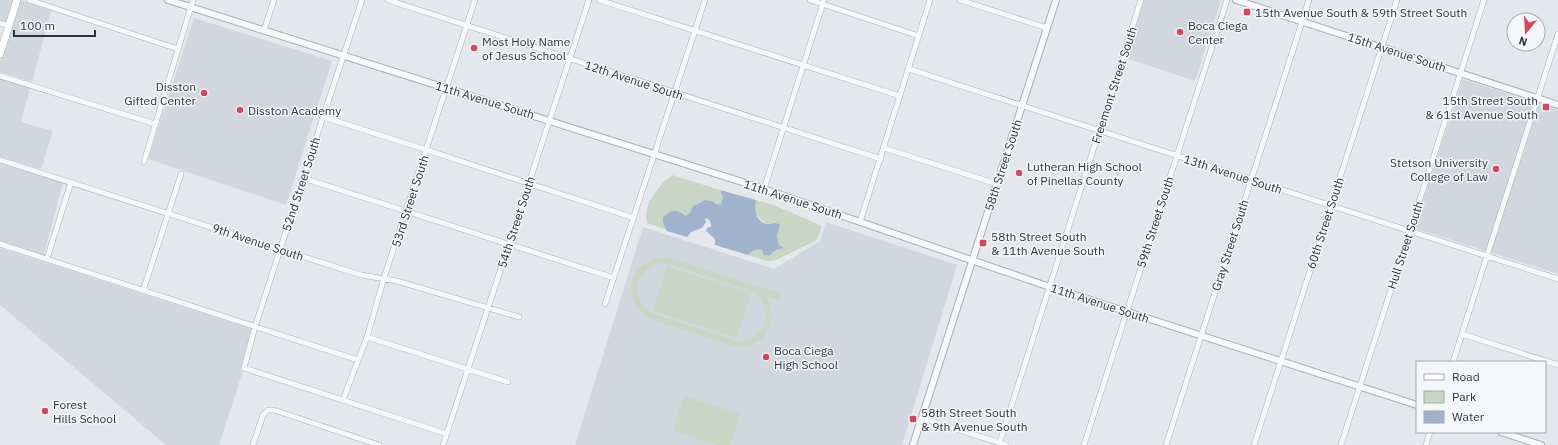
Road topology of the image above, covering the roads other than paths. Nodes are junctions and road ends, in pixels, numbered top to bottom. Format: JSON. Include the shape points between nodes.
{"nodes":[{"id":1,"x":17,"y":0,"type":"edge"},
{"id":2,"x":29,"y":0,"type":"edge"},
{"id":3,"x":168,"y":0,"type":"edge"},
{"id":4,"x":193,"y":0,"type":"edge"},
{"id":5,"x":274,"y":0,"type":"edge"},
{"id":6,"x":362,"y":0,"type":"edge"},
{"id":7,"x":388,"y":0,"type":"edge"},
{"id":8,"x":475,"y":0,"type":"edge"},
{"id":9,"x":589,"y":0,"type":"edge"},
{"id":10,"x":599,"y":0,"type":"edge"},
{"id":11,"x":705,"y":0,"type":"edge"},
{"id":12,"x":810,"y":0,"type":"edge"},
{"id":13,"x":930,"y":0,"type":"edge"},
{"id":14,"x":960,"y":0,"type":"edge"},
{"id":15,"x":1056,"y":0,"type":"edge"},
{"id":16,"x":1142,"y":0,"type":"edge"},
{"id":17,"x":1227,"y":0,"type":"edge"},
{"id":18,"x":1236,"y":0,"type":"edge"},
{"id":19,"x":1309,"y":0,"type":"edge"},
{"id":20,"x":1397,"y":0,"type":"edge"},
{"id":21,"x":1484,"y":0,"type":"edge"},
{"id":22,"x":823,"y":2,"type":"edge"},
{"id":23,"x":191,"y":7,"type":"junction"},
{"id":24,"x":1302,"y":22,"type":"junction"},
{"id":25,"x":0,"y":23,"type":"edge"},
{"id":26,"x":9,"y":26,"type":"junction"},
{"id":27,"x":467,"y":26,"type":"junction"},
{"id":28,"x":1047,"y":28,"type":"junction"},
{"id":29,"x":264,"y":30,"type":"junction"},
{"id":30,"x":695,"y":31,"type":"junction"},
{"id":31,"x":1558,"y":34,"type":"edge"},
{"id":32,"x":919,"y":36,"type":"junction"},
{"id":33,"x":1382,"y":47,"type":"junction"},
{"id":34,"x":178,"y":49,"type":"junction"},
{"id":35,"x":0,"y":54,"type":"edge"},
{"id":36,"x":343,"y":55,"type":"junction"},
{"id":37,"x":569,"y":58,"type":"junction"},
{"id":38,"x":803,"y":65,"type":"junction"},
{"id":39,"x":909,"y":69,"type":"junction"},
{"id":40,"x":1461,"y":73,"type":"junction"},
{"id":41,"x":0,"y":76,"type":"edge"},
{"id":42,"x":447,"y":89,"type":"junction"},
{"id":43,"x":675,"y":93,"type":"junction"},
{"id":44,"x":900,"y":96,"type":"junction"},
{"id":45,"x":1538,"y":98,"type":"junction"},
{"id":46,"x":1558,"y":105,"type":"edge"},
{"id":47,"x":1022,"y":106,"type":"junction"},
{"id":48,"x":323,"y":117,"type":"junction"},
{"id":49,"x":550,"y":120,"type":"junction"},
{"id":50,"x":155,"y":124,"type":"junction"},
{"id":51,"x":783,"y":127,"type":"junction"},
{"id":52,"x":1100,"y":132,"type":"junction"},
{"id":53,"x":884,"y":148,"type":"junction"},
{"id":54,"x":427,"y":150,"type":"junction"},
{"id":55,"x":655,"y":155,"type":"junction"},
{"id":56,"x":1176,"y":156,"type":"junction"},
{"id":57,"x":881,"y":159,"type":"junction"},
{"id":58,"x":0,"y":160,"type":"edge"},
{"id":59,"x":144,"y":162,"type":"dead end"},
{"id":60,"x":180,"y":174,"type":"dead end"},
{"id":61,"x":303,"y":178,"type":"junction"},
{"id":62,"x":1252,"y":180,"type":"junction"},
{"id":63,"x":71,"y":182,"type":"junction"},
{"id":64,"x":529,"y":183,"type":"junction"},
{"id":65,"x":997,"y":184,"type":"junction"},
{"id":66,"x":764,"y":189,"type":"junction"},
{"id":67,"x":1331,"y":205,"type":"junction"},
{"id":68,"x":407,"y":211,"type":"junction"},
{"id":69,"x":168,"y":213,"type":"junction"},
{"id":70,"x":634,"y":218,"type":"junction"},
{"id":71,"x":860,"y":222,"type":"junction"},
{"id":72,"x":1409,"y":231,"type":"junction"},
{"id":73,"x":0,"y":244,"type":"edge"},
{"id":74,"x":508,"y":244,"type":"junction"},
{"id":75,"x":280,"y":250,"type":"junction"},
{"id":76,"x":1487,"y":256,"type":"junction"},
{"id":77,"x":47,"y":259,"type":"junction"},
{"id":78,"x":972,"y":261,"type":"junction"},
{"id":79,"x":384,"y":278,"type":"junction"},
{"id":80,"x":614,"y":278,"type":"junction"},
{"id":81,"x":1558,"y":279,"type":"edge"},
{"id":82,"x":1050,"y":287,"type":"junction"},
{"id":83,"x":143,"y":291,"type":"junction"},
{"id":84,"x":605,"y":304,"type":"dead end"},
{"id":85,"x":488,"y":307,"type":"junction"},
{"id":86,"x":1127,"y":312,"type":"junction"},
{"id":87,"x":519,"y":317,"type":"dead end"},
{"id":88,"x":255,"y":327,"type":"junction"},
{"id":89,"x":1462,"y":334,"type":"junction"},
{"id":90,"x":1201,"y":336,"type":"junction"},
{"id":91,"x":367,"y":337,"type":"junction"},
{"id":92,"x":358,"y":360,"type":"junction"},
{"id":93,"x":1281,"y":361,"type":"junction"},
{"id":94,"x":1453,"y":361,"type":"edge"},
{"id":95,"x":1546,"y":361,"type":"edge"},
{"id":96,"x":1546,"y":361,"type":"edge"},
{"id":97,"x":1558,"y":365,"type":"edge"},
{"id":98,"x":468,"y":370,"type":"junction"},
{"id":99,"x":508,"y":382,"type":"dead end"},
{"id":100,"x":1360,"y":387,"type":"junction"},
{"id":101,"x":343,"y":400,"type":"junction"},
{"id":102,"x":1416,"y":405,"type":"edge"},
{"id":103,"x":922,"y":418,"type":"junction"},
{"id":104,"x":1430,"y":433,"type":"edge"},
{"id":105,"x":1504,"y":433,"type":"edge"},
{"id":106,"x":447,"y":434,"type":"junction"},
{"id":107,"x":1000,"y":444,"type":"edge"},
{"id":108,"x":253,"y":445,"type":"edge"},
{"id":109,"x":379,"y":445,"type":"edge"},
{"id":110,"x":443,"y":445,"type":"edge"},
{"id":111,"x":913,"y":445,"type":"edge"},
{"id":112,"x":1006,"y":445,"type":"edge"},
{"id":113,"x":1084,"y":445,"type":"edge"},
{"id":114,"x":1166,"y":445,"type":"edge"},
{"id":115,"x":1254,"y":445,"type":"edge"},
{"id":116,"x":1341,"y":445,"type":"edge"},
{"id":117,"x":1426,"y":445,"type":"edge"},
{"id":118,"x":1541,"y":445,"type":"edge"}],
"edges":[{"from":1,"to":26,"type":"main road"},
{"from":2,"to":34,"type":"street"},
{"from":3,"to":23,"type":"street","name":"11th Avenue South"},
{"from":4,"to":23,"type":"street"},
{"from":5,"to":29,"type":"street"},
{"from":6,"to":36,"type":"street","name":"52nd Street South"},
{"from":7,"to":27,"type":"street","name":"12th Avenue South"},
{"from":8,"to":27,"type":"street","name":"53rd Street South"},
{"from":9,"to":37,"type":"street","name":"54th Street South"},
{"from":10,"to":30,"type":"street"},
{"from":11,"to":30,"type":"street"},
{"from":12,"to":22,"type":"street"},
{"from":13,"to":32,"type":"street"},
{"from":14,"to":28,"type":"street"},
{"from":15,"to":28,"type":"street","name":"58th Street South"},
{"from":16,"to":52,"type":"street","name":"Freemont Street South"},
{"from":17,"to":56,"type":"street","name":"59th Street South"},
{"from":18,"to":24,"type":"street","name":"15th Avenue South"},
{"from":19,"to":24,"type":"street","name":"Gray Street South"},
{"from":20,"to":33,"type":"street","name":"60th Street South"},
{"from":21,"to":40,"type":"street","name":"Hull Street South"},
{"from":22,"to":32,"type":"street"},
{"from":22,"to":38,"type":"street"},
{"from":23,"to":29,"type":"street","name":"11th Avenue South"},
{"from":23,"to":34,"type":"street"},
{"from":24,"to":33,"type":"street","name":"15th Avenue South"},
{"from":24,"to":62,"type":"street","name":"Gray Street South"},
{"from":25,"to":26,"type":"street"},
{"from":26,"to":35,"type":"main road"},
{"from":27,"to":37,"type":"street","name":"12th Avenue South"},
{"from":27,"to":42,"type":"street","name":"53rd Street South"},
{"from":28,"to":47,"type":"street","name":"58th Street South"},
{"from":29,"to":36,"type":"street","name":"11th Avenue South"},
{"from":30,"to":38,"type":"street"},
{"from":30,"to":43,"type":"street"},
{"from":31,"to":45,"type":"street"},
{"from":32,"to":39,"type":"street"},
{"from":33,"to":40,"type":"street","name":"15th Avenue South"},
{"from":33,"to":67,"type":"street","name":"60th Street South"},
{"from":34,"to":50,"type":"street"},
{"from":36,"to":42,"type":"street","name":"11th Avenue South"},
{"from":36,"to":48,"type":"street","name":"52nd Street South"},
{"from":37,"to":43,"type":"street","name":"12th Avenue South"},
{"from":37,"to":49,"type":"street","name":"54th Street South"},
{"from":38,"to":44,"type":"street"},
{"from":38,"to":51,"type":"street"},
{"from":39,"to":44,"type":"street"},
{"from":39,"to":47,"type":"street","name":"13th Avenue South"},
{"from":40,"to":45,"type":"street","name":"15th Avenue South"},
{"from":40,"to":72,"type":"street","name":"Hull Street South"},
{"from":41,"to":50,"type":"street"},
{"from":42,"to":49,"type":"street","name":"11th Avenue South"},
{"from":42,"to":54,"type":"street","name":"53rd Street South"},
{"from":43,"to":51,"type":"street","name":"12th Avenue South"},
{"from":43,"to":55,"type":"street"},
{"from":44,"to":53,"type":"street"},
{"from":45,"to":46,"type":"street","name":"15th Avenue South"},
{"from":45,"to":76,"type":"street"},
{"from":47,"to":52,"type":"street","name":"13th Avenue South"},
{"from":47,"to":65,"type":"street","name":"58th Street South"},
{"from":48,"to":54,"type":"street"},
{"from":48,"to":61,"type":"street","name":"52nd Street South"},
{"from":49,"to":55,"type":"street","name":"11th Avenue South"},
{"from":49,"to":64,"type":"street","name":"54th Street South"},
{"from":50,"to":59,"type":"street"},
{"from":51,"to":57,"type":"street","name":"12th Avenue South"},
{"from":51,"to":66,"type":"street"},
{"from":52,"to":56,"type":"street","name":"13th Avenue South"},
{"from":52,"to":82,"type":"street","name":"Freemont Street South"},
{"from":53,"to":57,"type":"street"},
{"from":53,"to":65,"type":"street"},
{"from":54,"to":64,"type":"street"},
{"from":54,"to":68,"type":"street","name":"53rd Street South"},
{"from":55,"to":66,"type":"street","name":"11th Avenue South"},
{"from":55,"to":70,"type":"street"},
{"from":56,"to":62,"type":"street","name":"13th Avenue South"},
{"from":56,"to":86,"type":"street","name":"59th Street South"},
{"from":57,"to":71,"type":"street"},
{"from":58,"to":63,"type":"street","name":"9th Avenue South"},
{"from":60,"to":69,"type":"street"},
{"from":61,"to":68,"type":"street"},
{"from":61,"to":75,"type":"street","name":"52nd Street South"},
{"from":62,"to":67,"type":"street","name":"13th Avenue South"},
{"from":62,"to":90,"type":"street","name":"Gray Street South"},
{"from":63,"to":69,"type":"street","name":"9th Avenue South"},
{"from":63,"to":77,"type":"street"},
{"from":64,"to":70,"type":"street"},
{"from":64,"to":74,"type":"street","name":"54th Street South"},
{"from":65,"to":78,"type":"street","name":"58th Street South"},
{"from":66,"to":71,"type":"street","name":"11th Avenue South"},
{"from":67,"to":72,"type":"street","name":"13th Avenue South"},
{"from":67,"to":93,"type":"street","name":"60th Street South"},
{"from":68,"to":74,"type":"street"},
{"from":68,"to":79,"type":"street","name":"53rd Street South"},
{"from":69,"to":75,"type":"street","name":"9th Avenue South"},
{"from":69,"to":83,"type":"street"},
{"from":70,"to":80,"type":"street"},
{"from":71,"to":78,"type":"street","name":"11th Avenue South"},
{"from":72,"to":76,"type":"street","name":"13th Avenue South"},
{"from":72,"to":100,"type":"street","name":"Hull Street South"},
{"from":73,"to":77,"type":"street"},
{"from":74,"to":80,"type":"street"},
{"from":74,"to":85,"type":"street","name":"54th Street South"},
{"from":75,"to":79,"type":"street","name":"9th Avenue South","via":[[361,275]]},
{"from":75,"to":88,"type":"street","name":"52nd Street South"},
{"from":76,"to":81,"type":"street","name":"13th Avenue South"},
{"from":76,"to":89,"type":"street"},
{"from":77,"to":83,"type":"street"},
{"from":78,"to":82,"type":"street","name":"11th Avenue South"},
{"from":78,"to":103,"type":"street","name":"58th Street South"},
{"from":79,"to":85,"type":"street","name":"9th Avenue South"},
{"from":79,"to":91,"type":"street","name":"53rd Street South"},
{"from":80,"to":84,"type":"street"},
{"from":82,"to":86,"type":"street","name":"11th Avenue South"},
{"from":82,"to":107,"type":"street","name":"Freemont Street South"},
{"from":83,"to":88,"type":"street"},
{"from":85,"to":87,"type":"street","name":"9th Avenue South"},
{"from":85,"to":98,"type":"street","name":"54th Street South"},
{"from":86,"to":90,"type":"street","name":"11th Avenue South"},
{"from":86,"to":113,"type":"street","name":"59th Street South"},
{"from":88,"to":92,"type":"street"},
{"from":88,"to":101,"type":"street","name":"52nd Street South","via":[[244,368]]},
{"from":89,"to":94,"type":"street"},
{"from":89,"to":95,"type":"street"},
{"from":90,"to":93,"type":"street","name":"11th Avenue South"},
{"from":90,"to":114,"type":"street","name":"Gray Street South"},
{"from":91,"to":92,"type":"street","name":"53rd Street South"},
{"from":91,"to":98,"type":"street"},
{"from":92,"to":101,"type":"street","name":"53rd Street South"},
{"from":93,"to":100,"type":"street","name":"11th Avenue South"},
{"from":93,"to":115,"type":"street","name":"60th Street South"},
{"from":96,"to":97,"type":"street"},
{"from":98,"to":99,"type":"street"},
{"from":98,"to":106,"type":"street","name":"54th Street South"},
{"from":100,"to":102,"type":"street","name":"11th Avenue South"},
{"from":100,"to":116,"type":"street","name":"Hull Street South"},
{"from":101,"to":106,"type":"street"},
{"from":103,"to":107,"type":"street"},
{"from":103,"to":111,"type":"street","name":"58th Street South"},
{"from":104,"to":117,"type":"street"},
{"from":105,"to":118,"type":"street"},
{"from":106,"to":110,"type":"street","name":"54th Street South"},
{"from":107,"to":112,"type":"street"},
{"from":108,"to":109,"type":"street","via":[[263,415],[268,410]]}]}
